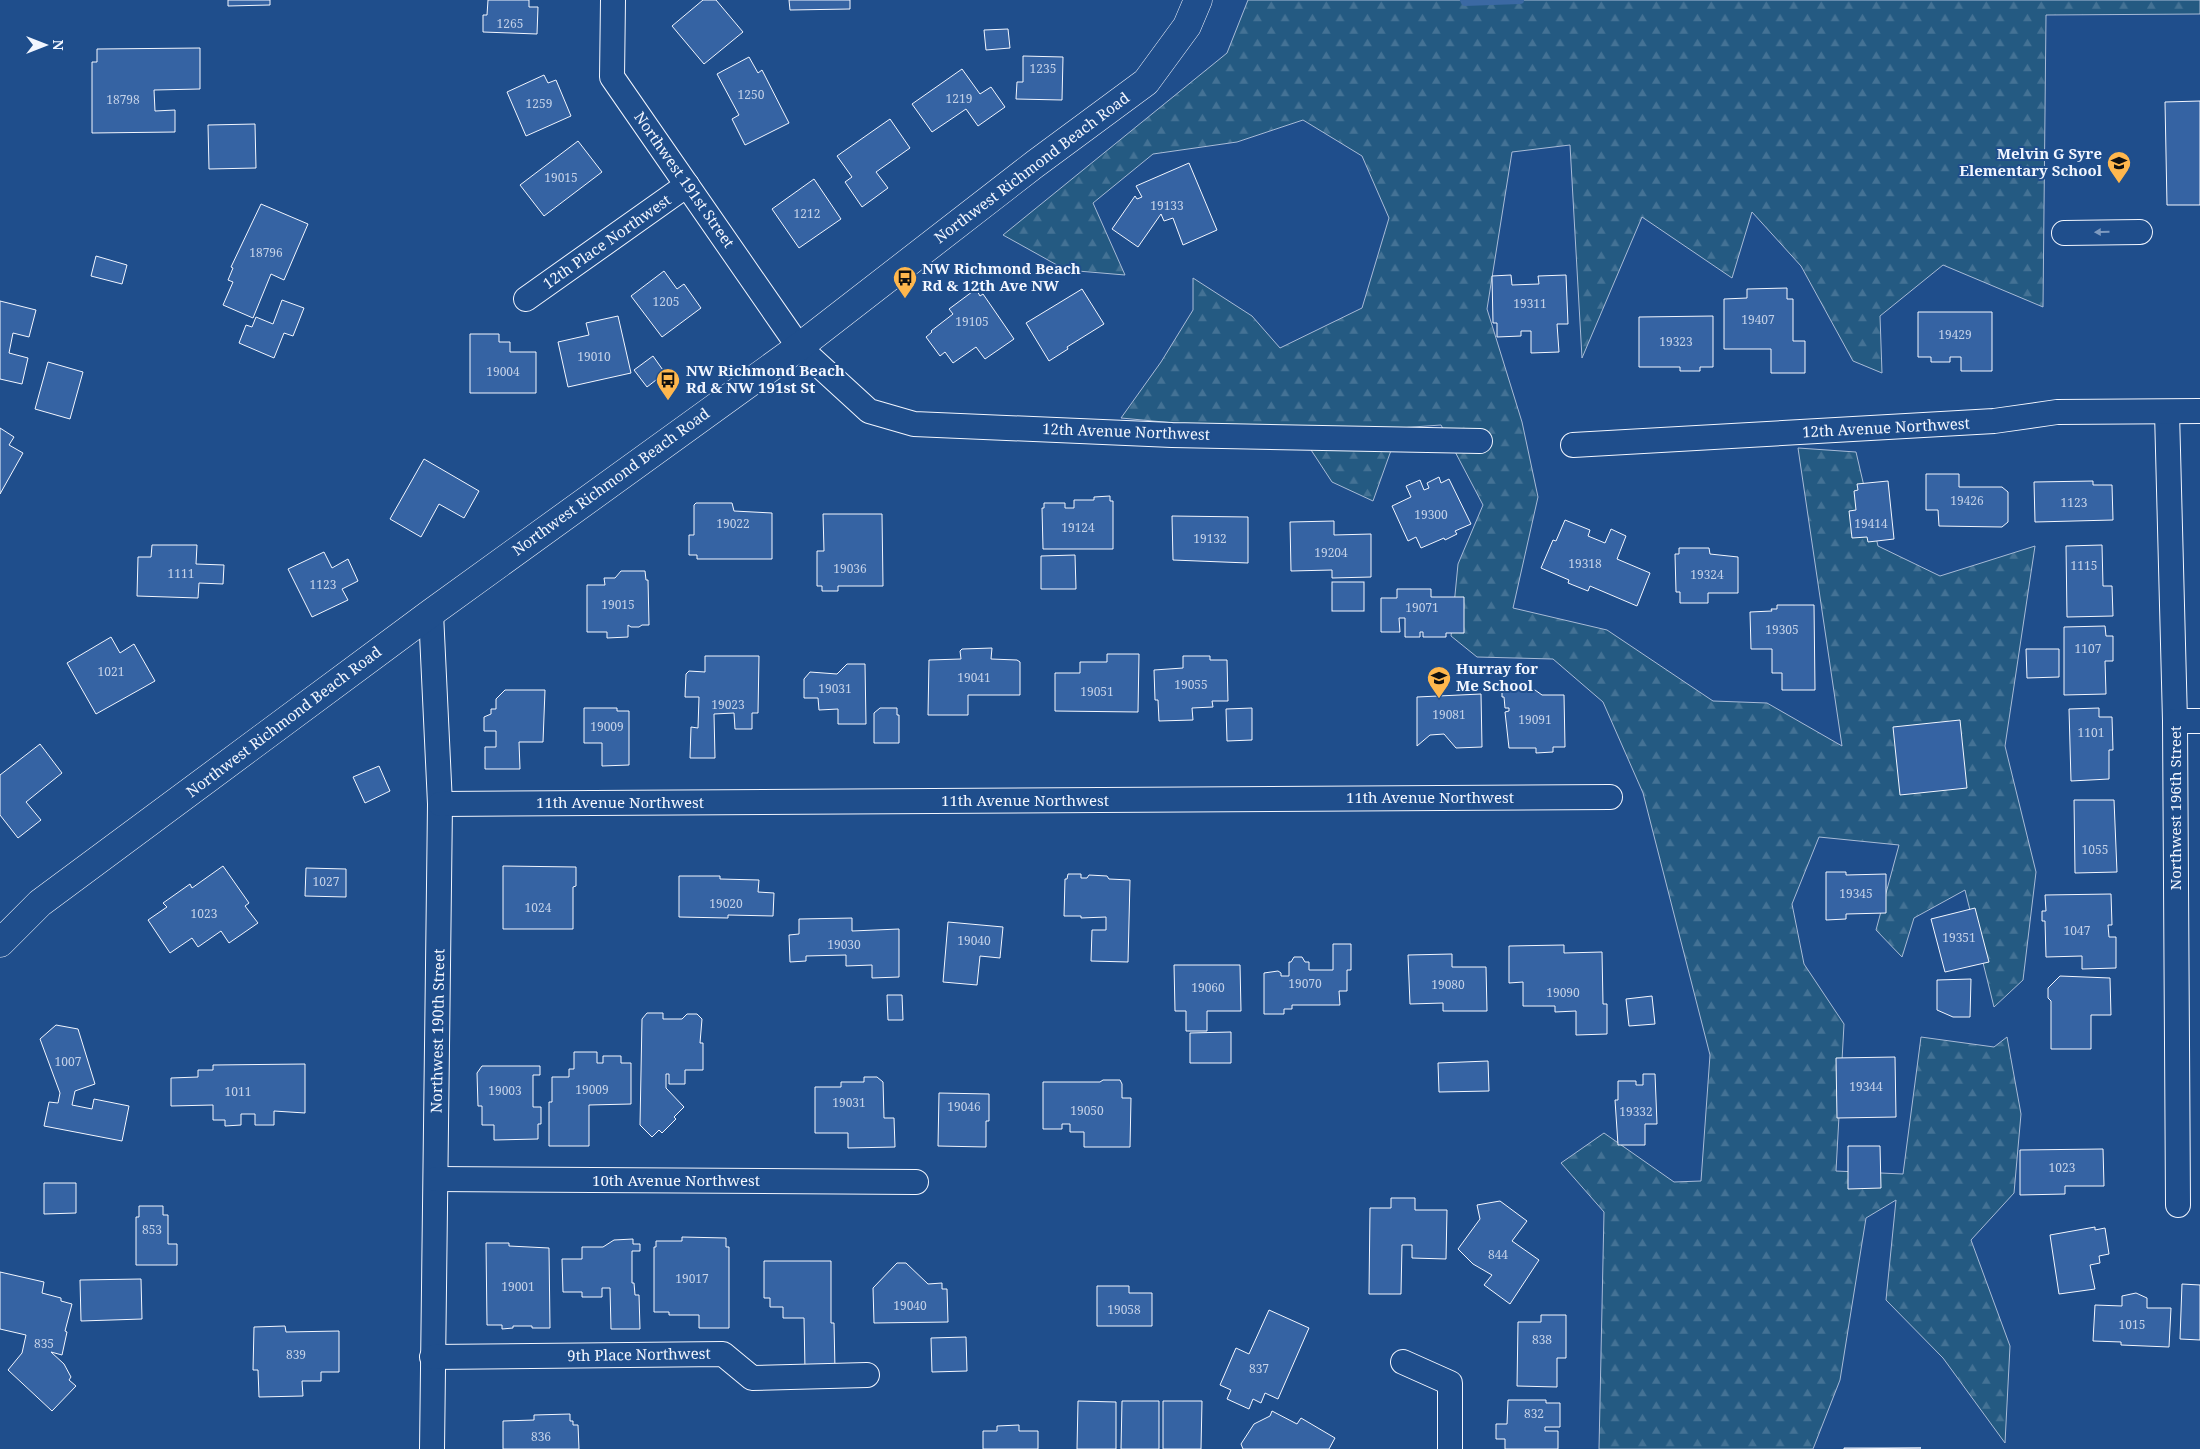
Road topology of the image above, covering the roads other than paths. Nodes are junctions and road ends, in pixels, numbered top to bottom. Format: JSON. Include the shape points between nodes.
{"nodes":[{"id":1,"x":612,"y":0,"type":"edge"},
{"id":2,"x":1198,"y":0,"type":"edge"},
{"id":3,"x":687,"y":185,"type":"junction"},
{"id":4,"x":2140,"y":232,"type":"dead end"},
{"id":5,"x":2064,"y":233,"type":"dead end"},
{"id":6,"x":526,"y":298,"type":"dead end"},
{"id":7,"x":799,"y":347,"type":"junction"},
{"id":8,"x":2200,"y":411,"type":"edge"},
{"id":9,"x":2167,"y":412,"type":"junction"},
{"id":10,"x":1480,"y":441,"type":"dead end"},
{"id":11,"x":1572,"y":445,"type":"dead end"},
{"id":12,"x":431,"y":613,"type":"junction"},
{"id":13,"x":2175,"y":721,"type":"junction"},
{"id":14,"x":2200,"y":721,"type":"edge"},
{"id":15,"x":1610,"y":797,"type":"dead end"},
{"id":16,"x":440,"y":804,"type":"junction"},
{"id":17,"x":0,"y":943,"type":"edge"},
{"id":18,"x":436,"y":1179,"type":"junction"},
{"id":19,"x":916,"y":1182,"type":"dead end"},
{"id":20,"x":2178,"y":1205,"type":"dead end"},
{"id":21,"x":432,"y":1357,"type":"junction"},
{"id":22,"x":1403,"y":1362,"type":"dead end"},
{"id":23,"x":867,"y":1375,"type":"dead end"},
{"id":24,"x":432,"y":1449,"type":"edge"},
{"id":25,"x":1450,"y":1449,"type":"edge"}],
"edges":[{"from":1,"to":3,"type":"street","name":"Northwest 191st Street","via":[[612,77]]},
{"from":2,"to":7,"type":"main road","name":"Northwest Richmond Beach Road","via":[[1187,26],[1146,82]]},
{"from":3,"to":6,"type":"street","name":"12th Place Northwest"},
{"from":3,"to":7,"type":"street","name":"Northwest 191st Street"},
{"from":4,"to":5,"type":"street","one_way":true},
{"from":7,"to":10,"type":"street","name":"12th Avenue Northwest","via":[[869,411],[914,424],[1172,435]]},
{"from":7,"to":12,"type":"main road","name":"Northwest Richmond Beach Road"},
{"from":8,"to":9,"type":"street","name":"12th Avenue Northwest"},
{"from":9,"to":11,"type":"street","name":"12th Avenue Northwest","via":[[2057,412],[1994,421]]},
{"from":9,"to":13,"type":"street","name":"Northwest 196th Street"},
{"from":12,"to":16,"type":"street","name":"Northwest 190th Street"},
{"from":12,"to":17,"type":"main road","name":"Northwest Richmond Beach Road","via":[[40,903]]},
{"from":13,"to":14,"type":"street"},
{"from":13,"to":20,"type":"street","name":"Northwest 196th Street"},
{"from":15,"to":16,"type":"street","name":"11th Avenue Northwest"},
{"from":16,"to":18,"type":"street","name":"Northwest 190th Street"},
{"from":18,"to":19,"type":"street","name":"10th Avenue Northwest"},
{"from":18,"to":21,"type":"street","name":"Northwest 190th Street"},
{"from":21,"to":23,"type":"street","name":"9th Place Northwest","via":[[723,1354],[752,1378]]},
{"from":21,"to":24,"type":"street","name":"Northwest 190th Street"},
{"from":22,"to":25,"type":"street","via":[[1450,1383]]}]}
